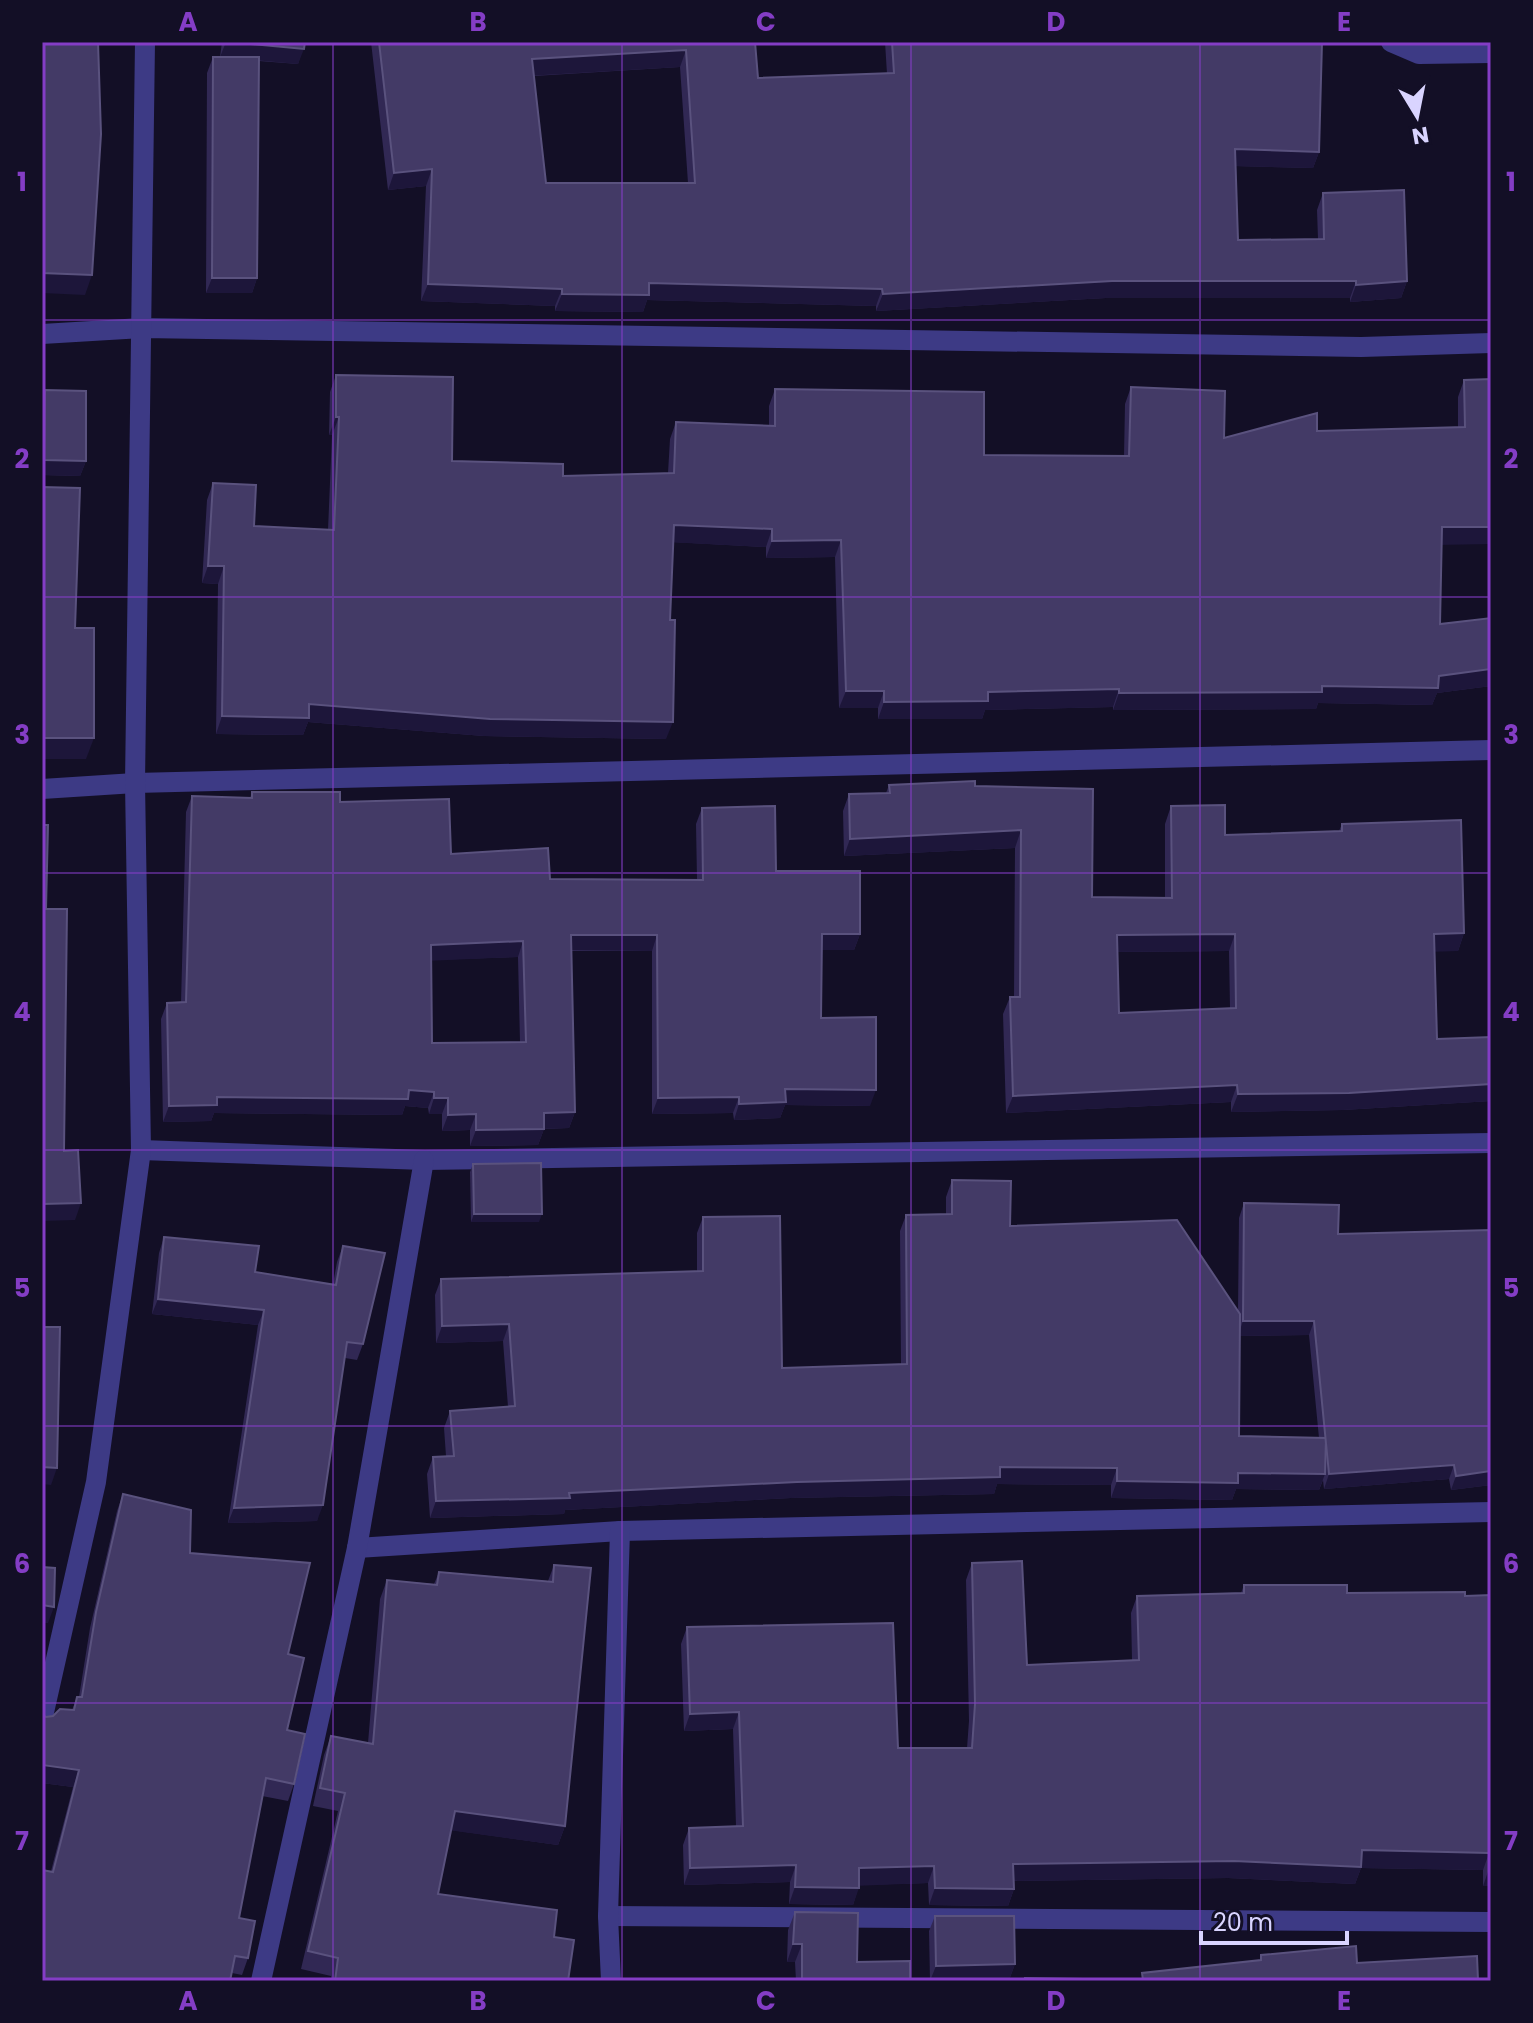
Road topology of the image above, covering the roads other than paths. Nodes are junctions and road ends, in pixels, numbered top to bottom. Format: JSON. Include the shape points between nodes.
{"nodes":[{"id":1,"x":145,"y":42,"type":"edge"},
{"id":2,"x":1391,"y":42,"type":"edge"},
{"id":3,"x":1491,"y":53,"type":"edge"},
{"id":4,"x":142,"y":328,"type":"junction"},
{"id":5,"x":42,"y":334,"type":"edge"},
{"id":6,"x":1491,"y":343,"type":"edge"},
{"id":7,"x":1491,"y":750,"type":"edge"},
{"id":8,"x":135,"y":783,"type":"junction"},
{"id":9,"x":42,"y":789,"type":"edge"},
{"id":10,"x":1491,"y":1143,"type":"edge"},
{"id":11,"x":141,"y":1150,"type":"junction"},
{"id":12,"x":424,"y":1160,"type":"junction"},
{"id":13,"x":1491,"y":1512,"type":"edge"},
{"id":14,"x":620,"y":1531,"type":"junction"},
{"id":15,"x":357,"y":1548,"type":"junction"},
{"id":16,"x":42,"y":1721,"type":"edge"},
{"id":17,"x":608,"y":1916,"type":"junction"},
{"id":18,"x":1491,"y":1922,"type":"edge"},
{"id":19,"x":261,"y":1981,"type":"edge"},
{"id":20,"x":611,"y":1981,"type":"edge"}],
"edges":[{"from":1,"to":4,"type":"street"},
{"from":2,"to":3,"type":"street","via":[[1419,54]]},
{"from":4,"to":5,"type":"street"},
{"from":4,"to":6,"type":"street","via":[[1361,347]]},
{"from":4,"to":8,"type":"street"},
{"from":7,"to":8,"type":"street"},
{"from":8,"to":9,"type":"street"},
{"from":8,"to":11,"type":"street"},
{"from":10,"to":12,"type":"street"},
{"from":11,"to":12,"type":"street"},
{"from":11,"to":16,"type":"street","via":[[96,1482]]},
{"from":12,"to":15,"type":"street"},
{"from":13,"to":14,"type":"street"},
{"from":14,"to":15,"type":"street"},
{"from":14,"to":17,"type":"street"},
{"from":15,"to":19,"type":"street"},
{"from":17,"to":18,"type":"street"},
{"from":17,"to":20,"type":"street"}]}
